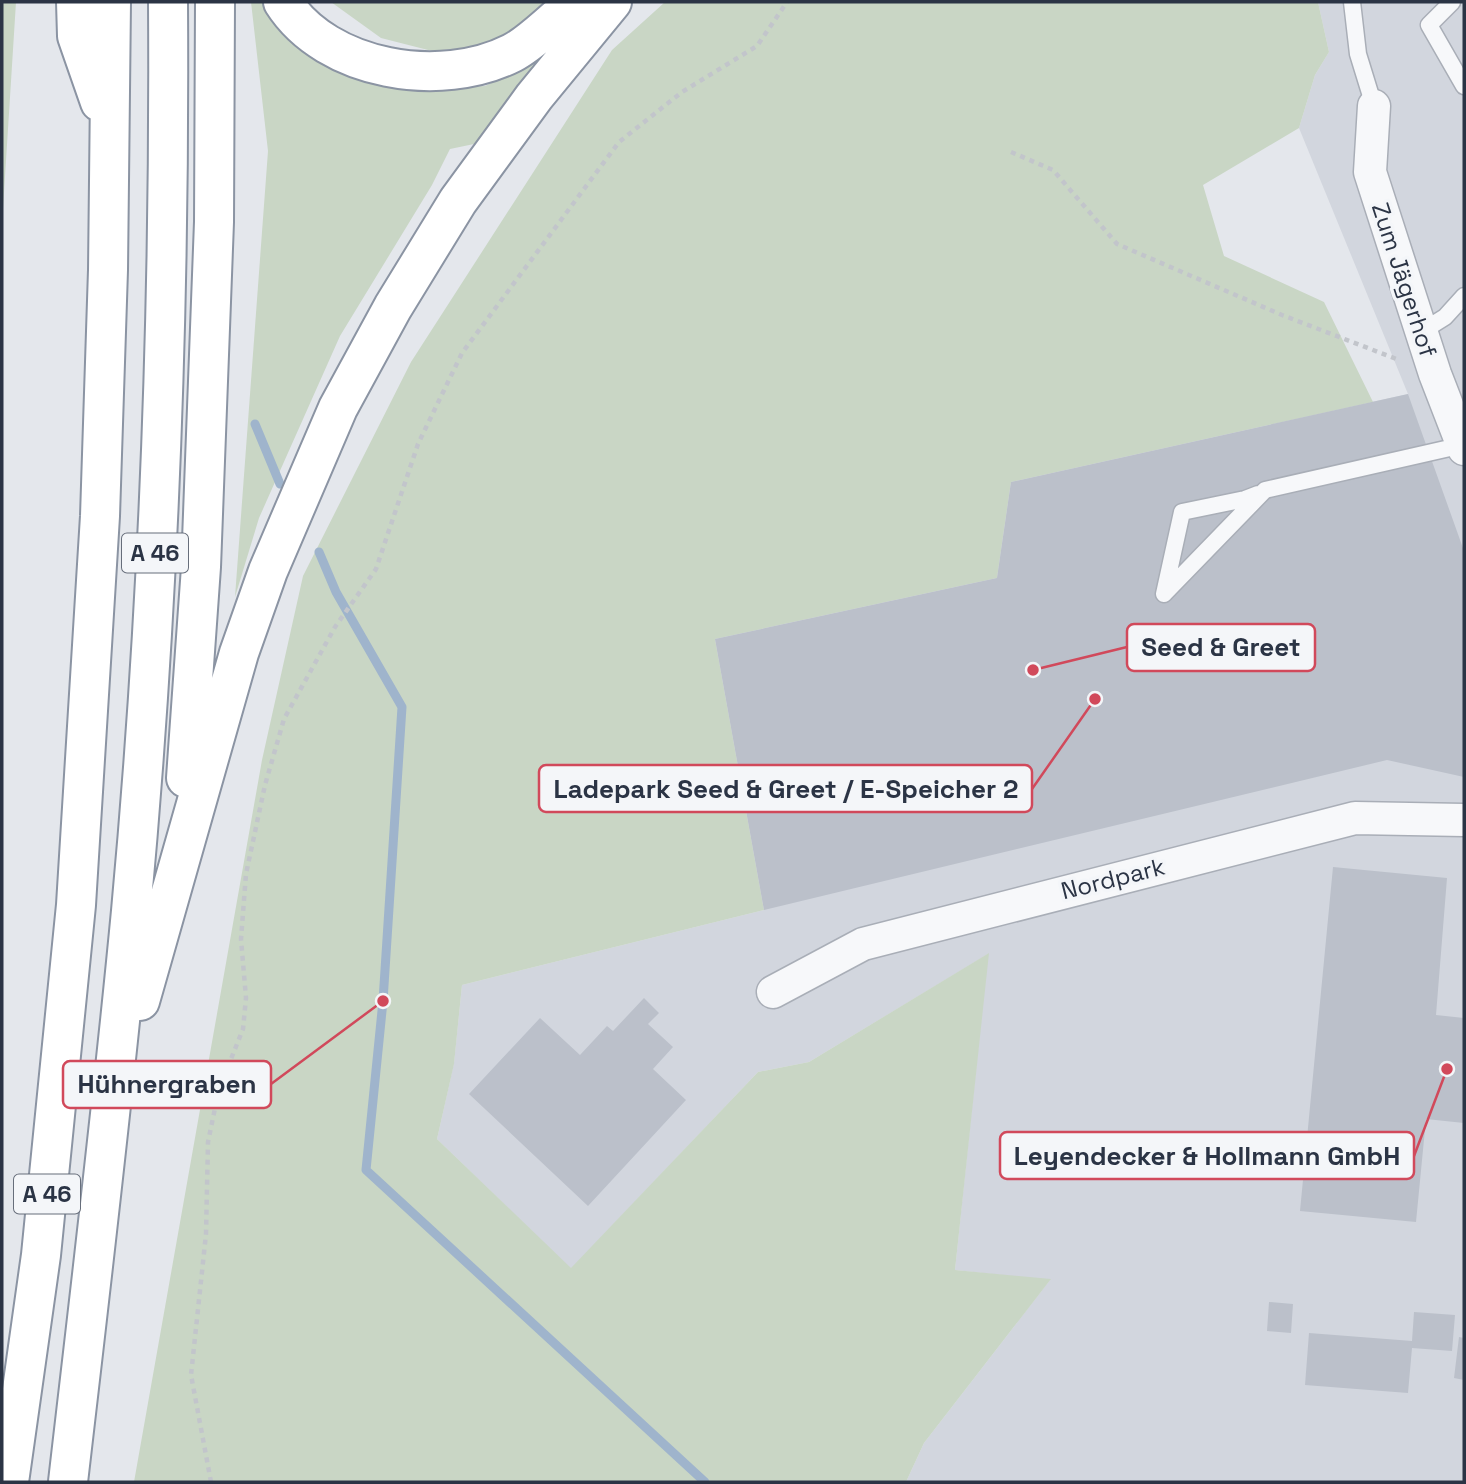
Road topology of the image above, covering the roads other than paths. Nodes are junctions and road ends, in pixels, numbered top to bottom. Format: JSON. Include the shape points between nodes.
{"nodes":[{"id":1,"x":76,"y":2,"type":"edge"},
{"id":2,"x":111,"y":2,"type":"edge"},
{"id":3,"x":168,"y":2,"type":"edge"},
{"id":4,"x":215,"y":2,"type":"edge"},
{"id":5,"x":283,"y":2,"type":"edge"},
{"id":6,"x":571,"y":2,"type":"edge"},
{"id":7,"x":612,"y":2,"type":"edge"},
{"id":8,"x":1352,"y":2,"type":"edge"},
{"id":9,"x":1452,"y":2,"type":"edge"},
{"id":10,"x":1464,"y":86,"type":"edge"},
{"id":11,"x":1374,"y":106,"type":"joint"},
{"id":12,"x":108,"y":127,"type":"junction"},
{"id":13,"x":1464,"y":296,"type":"edge"},
{"id":14,"x":1421,"y":332,"type":"junction"},
{"id":15,"x":1464,"y":447,"type":"edge"},
{"id":16,"x":1265,"y":490,"type":"junction"},
{"id":17,"x":1464,"y":820,"type":"edge"},
{"id":18,"x":180,"y":860,"type":"junction"},
{"id":19,"x":774,"y":992,"type":"dead end"},
{"id":20,"x":111,"y":1103,"type":"junction"},
{"id":21,"x":9,"y":1482,"type":"edge"},
{"id":22,"x":68,"y":1482,"type":"edge"}],
"edges":[{"from":1,"to":12,"type":"highway","via":[[77,36]]},
{"from":2,"to":12,"type":"highway","number":"A 46"},
{"from":3,"to":20,"type":"highway","number":"A 46","via":[[158,514],[132,897]]},
{"from":4,"to":18,"type":"highway","via":[[214,222],[201,567]]},
{"from":5,"to":6,"type":"highway","via":[[291,15],[328,45],[372,64],[412,72],[463,69],[512,53]]},
{"from":7,"to":18,"type":"highway","via":[[534,97],[458,201],[338,408],[268,571],[239,653]]},
{"from":8,"to":11,"type":"lane","via":[[1358,54]]},
{"from":9,"to":10,"type":"lane","via":[[1429,25]]},
{"from":11,"to":14,"type":"street","name":"Zum Jägerhof","via":[[1370,172]]},
{"from":12,"to":21,"type":"highway","number":"A 46","via":[[100,516],[76,905],[41,1255]]},
{"from":13,"to":14,"type":"lane","via":[[1445,317]]},
{"from":14,"to":15,"type":"street","name":"Zum Jägerhof"},
{"from":15,"to":16,"type":"lane"},
{"from":16,"to":16,"type":"lane","via":[[1164,594],[1182,512],[1245,499]]},
{"from":17,"to":19,"type":"street","name":"Nordpark","via":[[1355,818],[863,944]]},
{"from":18,"to":20,"type":"highway"},
{"from":20,"to":22,"type":"highway","number":"A 46"}]}
